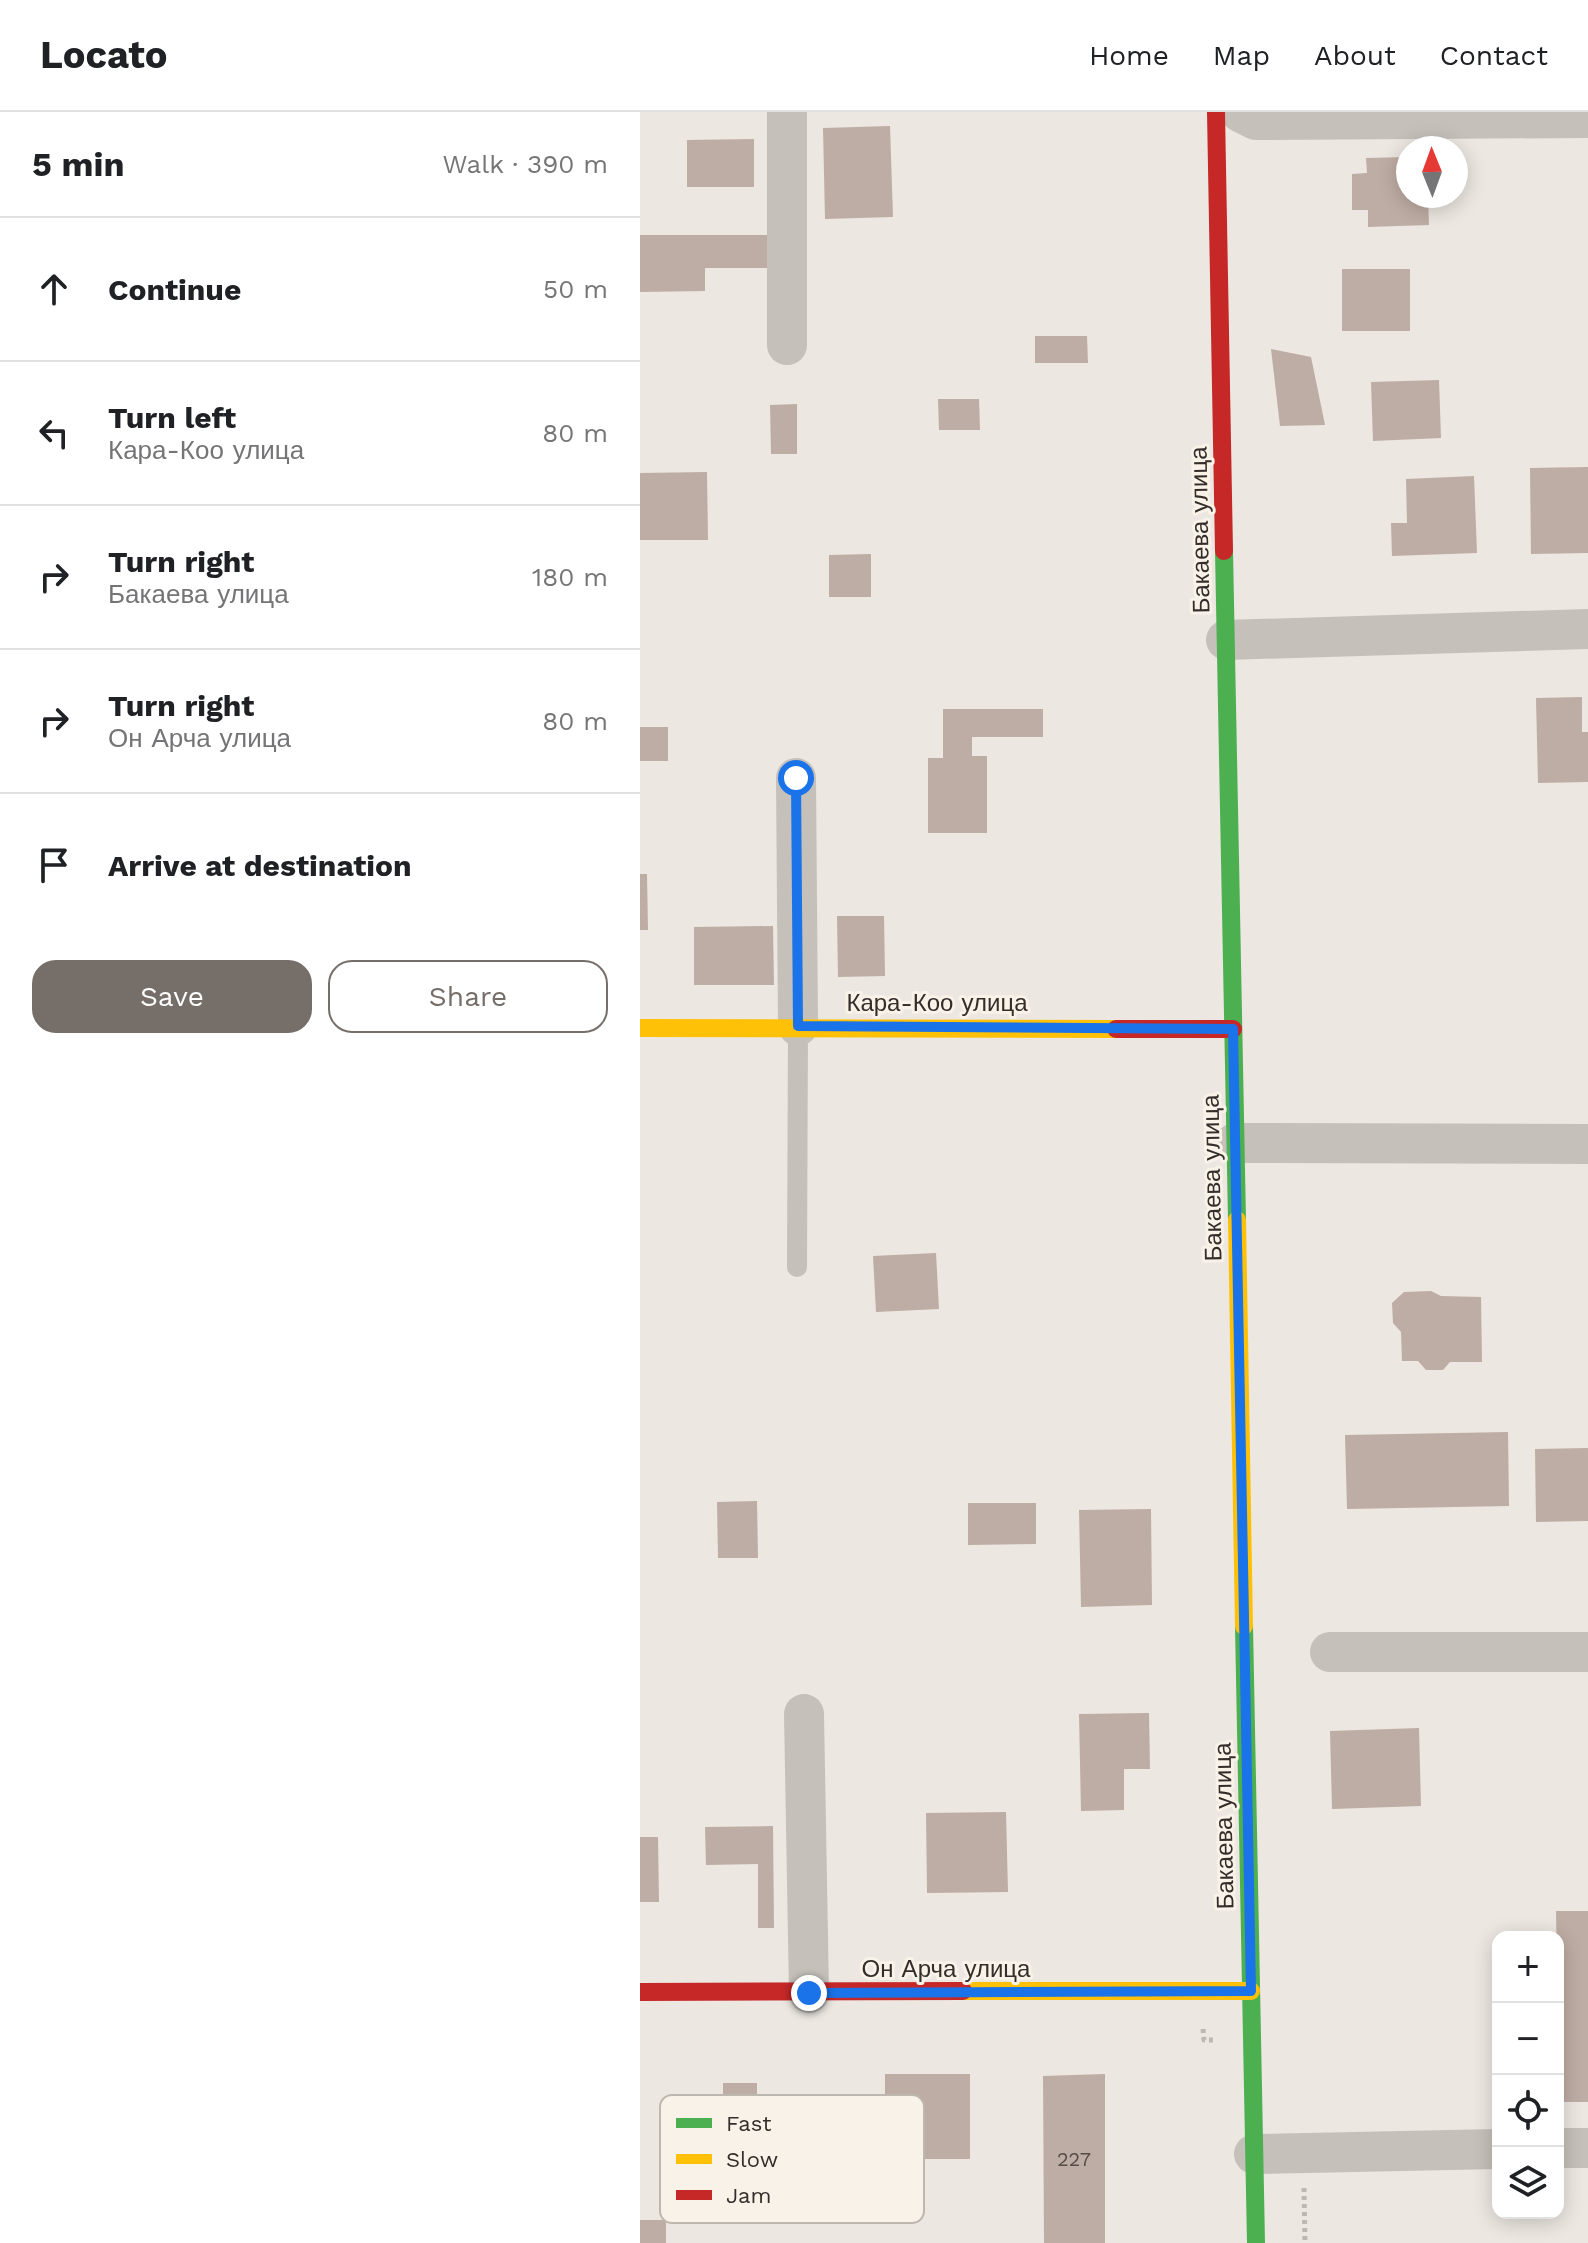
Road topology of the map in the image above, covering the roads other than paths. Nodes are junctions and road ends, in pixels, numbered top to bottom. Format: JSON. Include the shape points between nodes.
{"nodes":[{"id":1,"x":787,"y":112,"type":"edge"},
{"id":2,"x":1216,"y":112,"type":"edge"},
{"id":3,"x":1240,"y":112,"type":"edge"},
{"id":4,"x":1588,"y":118,"type":"edge"},
{"id":5,"x":787,"y":345,"type":"dead end"},
{"id":6,"x":1588,"y":629,"type":"edge"},
{"id":7,"x":1226,"y":640,"type":"junction"},
{"id":8,"x":796,"y":778,"type":"dead end"},
{"id":9,"x":798,"y":1026,"type":"junction"},
{"id":10,"x":640,"y":1028,"type":"edge"},
{"id":11,"x":1233,"y":1029,"type":"junction"},
{"id":12,"x":1235,"y":1143,"type":"junction"},
{"id":13,"x":1588,"y":1144,"type":"edge"},
{"id":14,"x":797,"y":1267,"type":"dead end"},
{"id":15,"x":1330,"y":1652,"type":"dead end"},
{"id":16,"x":1588,"y":1652,"type":"edge"},
{"id":17,"x":804,"y":1714,"type":"dead end"},
{"id":18,"x":1251,"y":1991,"type":"junction"},
{"id":19,"x":640,"y":1992,"type":"edge"},
{"id":20,"x":809,"y":1993,"type":"junction"},
{"id":21,"x":1564,"y":2148,"type":"edge"},
{"id":22,"x":1588,"y":2148,"type":"edge"},
{"id":23,"x":1492,"y":2149,"type":"edge"},
{"id":24,"x":1254,"y":2154,"type":"junction"},
{"id":25,"x":1256,"y":2243,"type":"edge"}],
"edges":[{"from":1,"to":5,"type":"street"},
{"from":2,"to":7,"type":"street","name":"Бакаева улица"},
{"from":3,"to":4,"type":"street","via":[[1256,120]]},
{"from":6,"to":7,"type":"street"},
{"from":7,"to":11,"type":"street","name":"Бакаева улица"},
{"from":8,"to":9,"type":"street"},
{"from":9,"to":10,"type":"street","name":"Кара-Коо улица"},
{"from":9,"to":11,"type":"street","name":"Кара-Коо улица"},
{"from":9,"to":14,"type":"lane"},
{"from":11,"to":12,"type":"street","name":"Бакаева улица"},
{"from":12,"to":13,"type":"street"},
{"from":12,"to":18,"type":"street","name":"Бакаева улица"},
{"from":15,"to":16,"type":"street"},
{"from":17,"to":20,"type":"street"},
{"from":18,"to":20,"type":"street","name":"Он Арча улица"},
{"from":18,"to":24,"type":"street","name":"Бакаева улица"},
{"from":19,"to":20,"type":"street","name":"Он Арча улица"},
{"from":21,"to":22,"type":"street"},
{"from":23,"to":24,"type":"street"},
{"from":24,"to":25,"type":"street","name":"Бакаева улица"}]}
